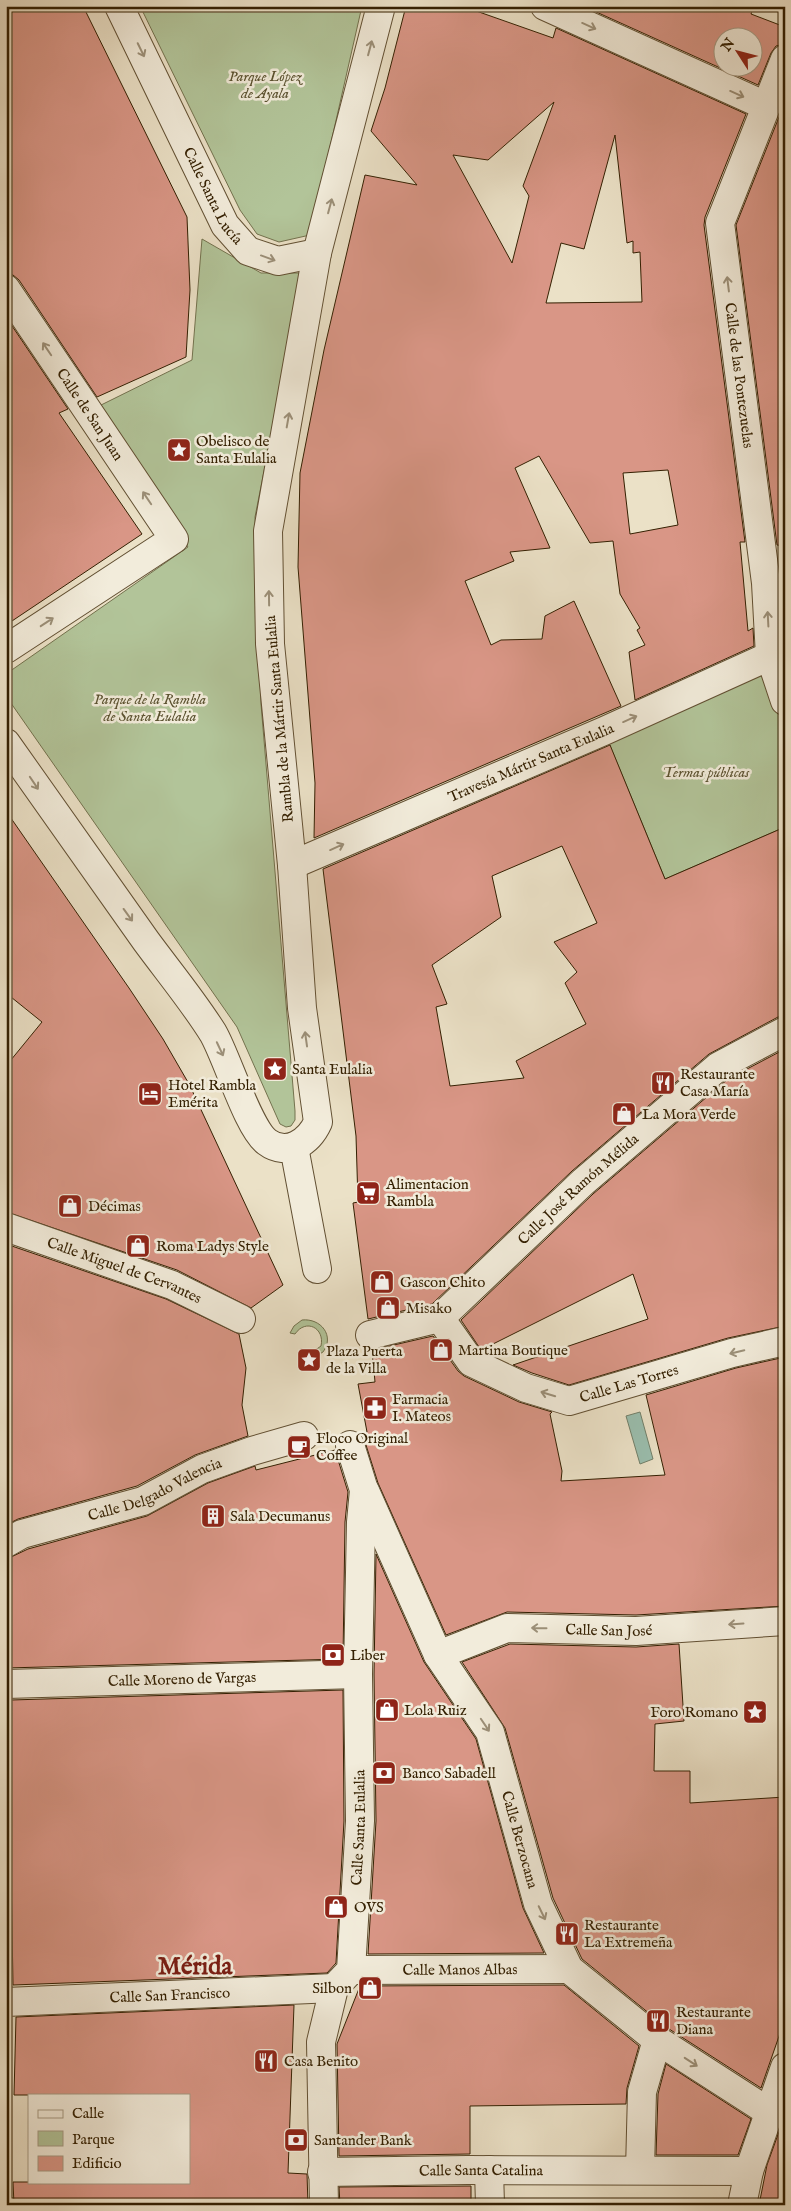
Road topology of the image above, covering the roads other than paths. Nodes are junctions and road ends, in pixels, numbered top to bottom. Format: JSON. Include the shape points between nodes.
{"nodes":[{"id":1,"x":120,"y":6,"type":"edge"},
{"id":2,"x":381,"y":6,"type":"edge"},
{"id":3,"x":545,"y":6,"type":"edge"},
{"id":4,"x":785,"y":59,"type":"edge"},
{"id":5,"x":766,"y":106,"type":"junction"},
{"id":6,"x":317,"y":253,"type":"junction"},
{"id":7,"x":6,"y":289,"type":"edge"},
{"id":8,"x":775,"y":576,"type":"edge"},
{"id":9,"x":6,"y":649,"type":"edge"},
{"id":10,"x":770,"y":656,"type":"junction"},
{"id":11,"x":785,"y":701,"type":"edge"},
{"id":12,"x":6,"y":742,"type":"edge"},
{"id":13,"x":292,"y":866,"type":"junction"},
{"id":14,"x":785,"y":1031,"type":"edge"},
{"id":15,"x":294,"y":1147,"type":"junction"},
{"id":16,"x":6,"y":1227,"type":"edge"},
{"id":17,"x":317,"y":1269,"type":"dead end"},
{"id":18,"x":440,"y":1318,"type":"junction"},
{"id":19,"x":240,"y":1319,"type":"dead end"},
{"id":20,"x":370,"y":1335,"type":"dead end"},
{"id":21,"x":785,"y":1341,"type":"edge"},
{"id":22,"x":304,"y":1436,"type":"dead end"},
{"id":23,"x":350,"y":1445,"type":"dead end"},
{"id":24,"x":364,"y":1490,"type":"junction"},
{"id":25,"x":6,"y":1543,"type":"edge"},
{"id":26,"x":785,"y":1621,"type":"edge"},
{"id":27,"x":438,"y":1655,"type":"junction"},
{"id":28,"x":358,"y":1674,"type":"junction"},
{"id":29,"x":6,"y":1684,"type":"edge"},
{"id":30,"x":570,"y":1969,"type":"junction"},
{"id":31,"x":342,"y":1980,"type":"junction"},
{"id":32,"x":6,"y":2002,"type":"edge"},
{"id":33,"x":657,"y":2040,"type":"junction"},
{"id":34,"x":785,"y":2067,"type":"edge"},
{"id":35,"x":772,"y":2127,"type":"edge"},
{"id":36,"x":489,"y":2170,"type":"junction"},
{"id":37,"x":640,"y":2170,"type":"junction"},
{"id":38,"x":749,"y":2171,"type":"junction"},
{"id":39,"x":322,"y":2172,"type":"junction"},
{"id":40,"x":324,"y":2205,"type":"edge"},
{"id":41,"x":490,"y":2205,"type":"edge"},
{"id":42,"x":742,"y":2205,"type":"edge"}],
"edges":[{"from":1,"to":6,"type":"street","name":"Calle Santa Lucía","one_way":true,"via":[[225,225],[248,250],[278,261]]},
{"from":6,"to":2,"type":"street","one_way":true},
{"from":3,"to":5,"type":"street","one_way":true},
{"from":4,"to":5,"type":"street","name":"Calle de las Pontezuelas"},
{"from":8,"to":5,"type":"street","name":"Calle de las Pontezuelas","one_way":true,"via":[[720,223]]},
{"from":13,"to":6,"type":"street","name":"Rambla de la Mártir Santa Eulalia","one_way":true,"via":[[270,644],[268,530]]},
{"from":9,"to":7,"type":"street","name":"Calle de San Juan","one_way":true,"via":[[174,539]]},
{"from":10,"to":8,"type":"street","name":"Calle de las Pontezuelas","one_way":true},
{"from":10,"to":11,"type":"street","name":"Calle de las Pontezuelas"},
{"from":13,"to":10,"type":"street","name":"Travesía Mártir Santa Eulalia","one_way":true},
{"from":12,"to":15,"type":"street","one_way":true,"via":[[213,1034],[255,1126],[266,1141],[278,1147]]},
{"from":15,"to":13,"type":"street","name":"Rambla de la Mártir Santa Eulalia","one_way":true,"via":[[305,1142],[318,1122],[302,1008]]},
{"from":14,"to":18,"type":"street","name":"Calle José Ramón Mélida","via":[[719,1066],[583,1182]]},
{"from":15,"to":17,"type":"street"},
{"from":16,"to":19,"type":"street","name":"Calle Miguel de Cervantes","via":[[172,1285]]},
{"from":18,"to":20,"type":"street","name":"Calle José Ramón Mélida"},
{"from":21,"to":18,"type":"street","name":"Calle Las Torres","one_way":true,"via":[[732,1353],[569,1401],[526,1388],[472,1362]]},
{"from":22,"to":25,"type":"street","name":"Calle Delgado Valencia","via":[[202,1469],[143,1501],[22,1534]]},
{"from":23,"to":24,"type":"street","name":"Calle Santa Eulalia"},
{"from":24,"to":27,"type":"street","name":"Calle Berzocana"},
{"from":24,"to":28,"type":"street","name":"Calle Santa Eulalia"},
{"from":26,"to":27,"type":"street","name":"Calle San José","one_way":true,"via":[[636,1630],[507,1628]]},
{"from":27,"to":30,"type":"street","name":"Calle Berzocana","one_way":true,"via":[[490,1732],[538,1904]]},
{"from":28,"to":29,"type":"street","name":"Calle Moreno de Vargas"},
{"from":28,"to":31,"type":"street","name":"Calle Santa Eulalia","via":[[360,1822]]},
{"from":30,"to":31,"type":"street","name":"Calle Manos Albas"},
{"from":30,"to":33,"type":"street","name":"Calle Berzocana"},
{"from":31,"to":32,"type":"street","name":"Calle San Francisco"},
{"from":31,"to":39,"type":"street","name":"Calle Santa Eulalia","via":[[321,2042]]},
{"from":33,"to":35,"type":"street","name":"Calle Berzocana","one_way":true},
{"from":33,"to":37,"type":"street","via":[[642,2092]]},
{"from":34,"to":35,"type":"street"},
{"from":35,"to":38,"type":"street"},
{"from":36,"to":37,"type":"street","name":"Calle Santa Catalina"},
{"from":36,"to":39,"type":"street","name":"Calle Santa Catalina"},
{"from":36,"to":41,"type":"street"},
{"from":37,"to":38,"type":"street","name":"Calle Santa Catalina"},
{"from":38,"to":42,"type":"street"},
{"from":39,"to":40,"type":"street","name":"Calle Santa Eulalia"}]}
